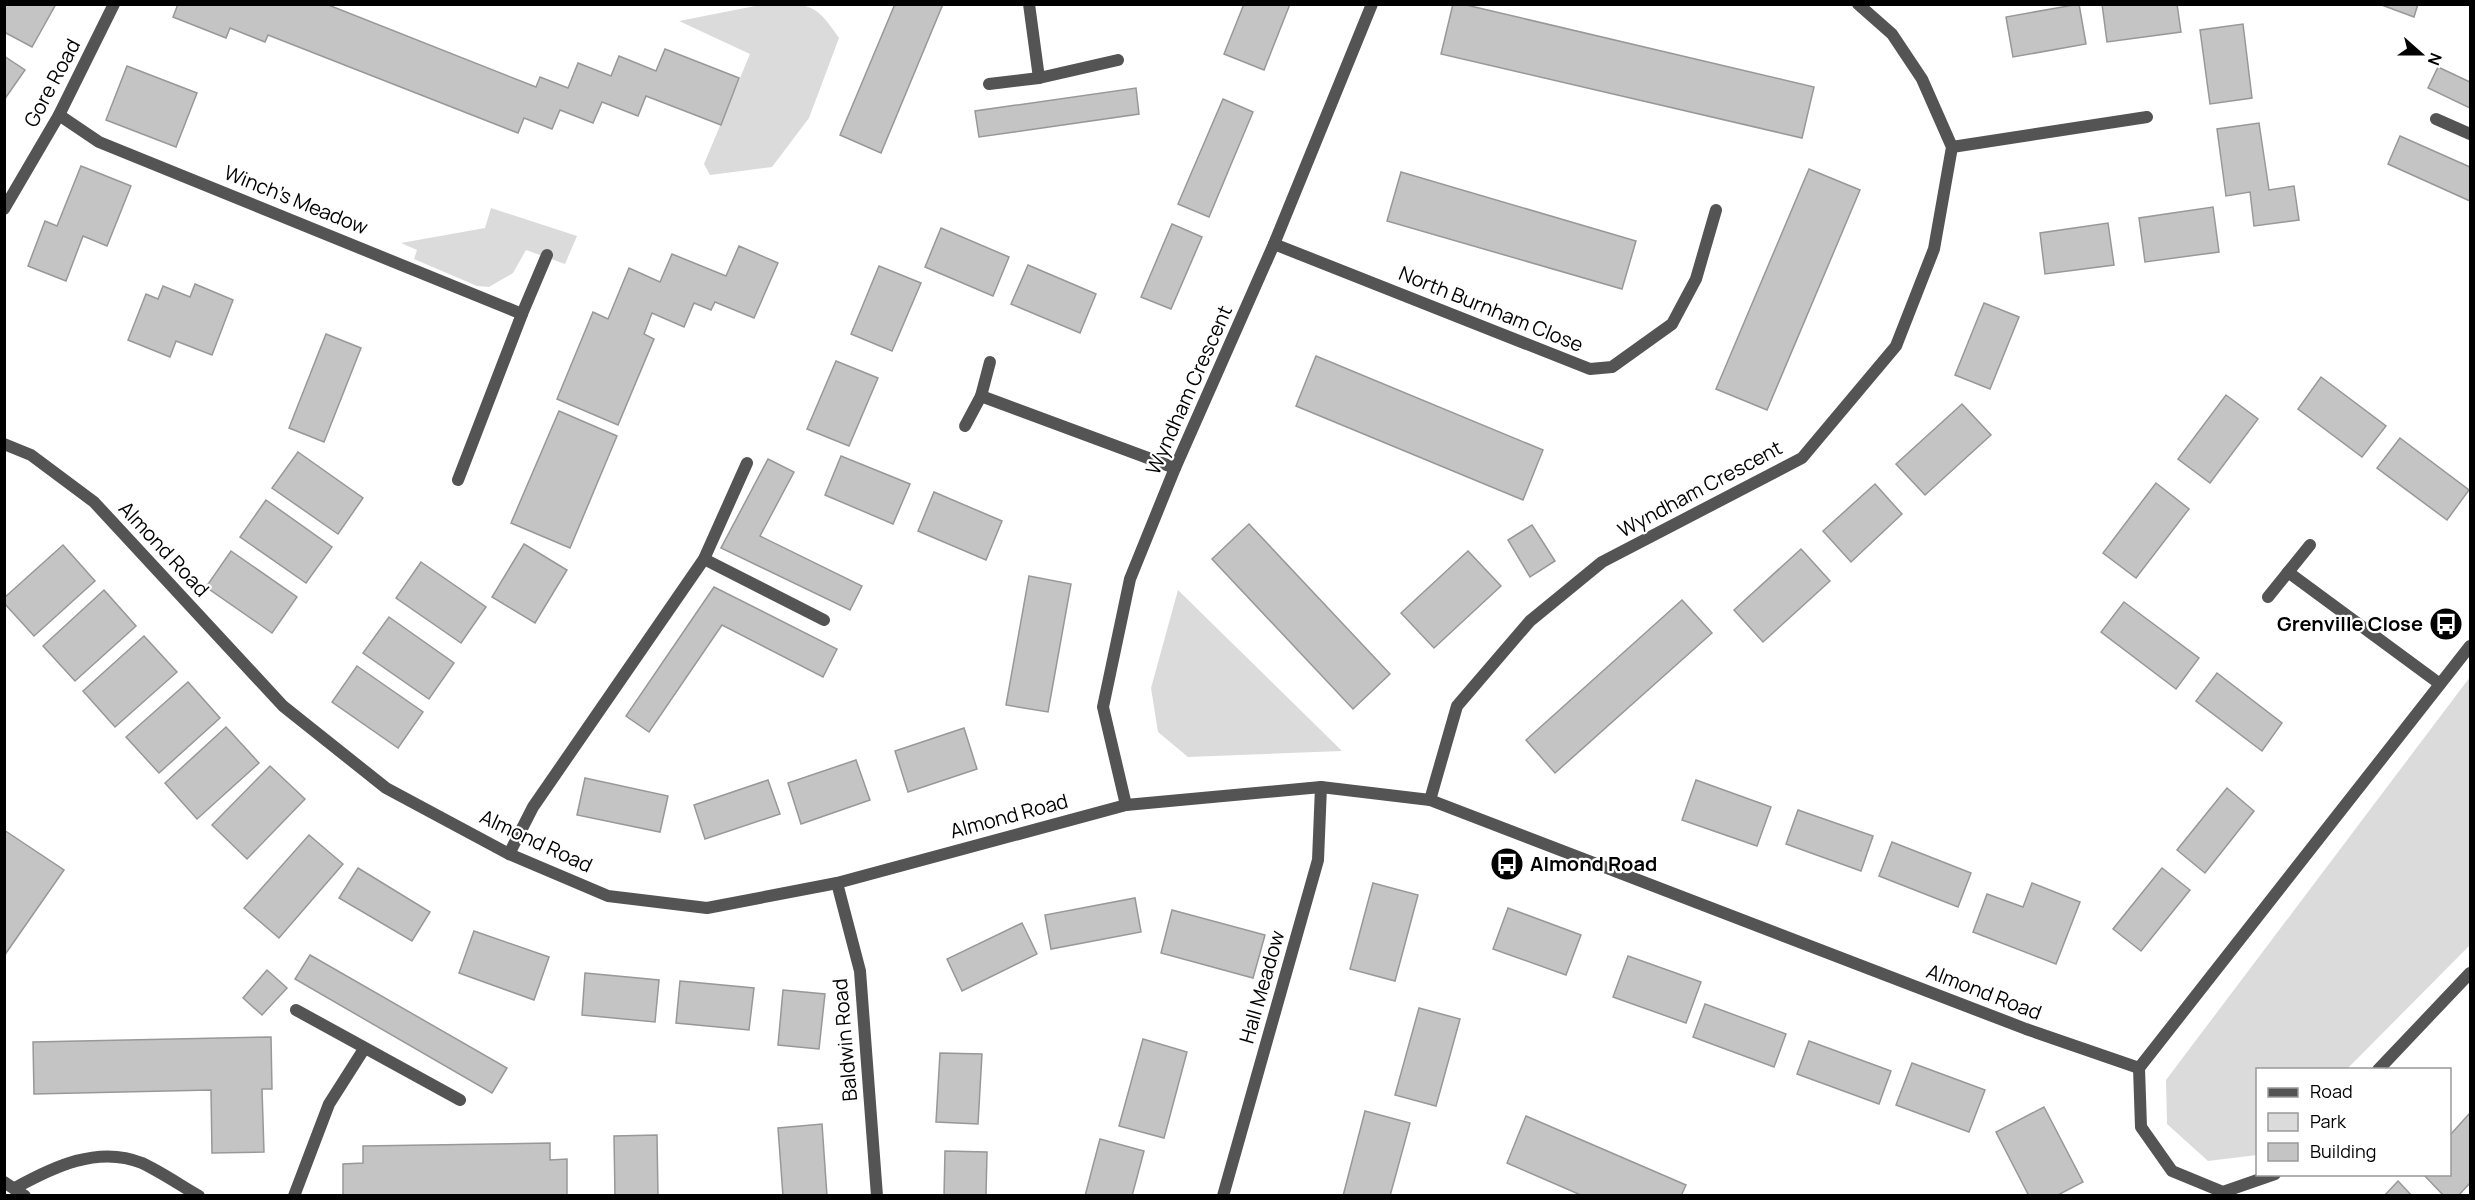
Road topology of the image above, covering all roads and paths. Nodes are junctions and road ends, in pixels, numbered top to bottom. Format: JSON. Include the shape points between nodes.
{"nodes":[{"id":1,"x":114,"y":4,"type":"edge"},
{"id":2,"x":1029,"y":4,"type":"edge"},
{"id":3,"x":1372,"y":4,"type":"edge"},
{"id":4,"x":1858,"y":4,"type":"edge"},
{"id":5,"x":1118,"y":60,"type":"dead end"},
{"id":6,"x":1039,"y":78,"type":"junction"},
{"id":7,"x":989,"y":84,"type":"dead end"},
{"id":8,"x":59,"y":115,"type":"junction"},
{"id":9,"x":2147,"y":117,"type":"dead end"},
{"id":10,"x":2436,"y":119,"type":"dead end"},
{"id":11,"x":2470,"y":134,"type":"edge"},
{"id":12,"x":1952,"y":147,"type":"junction"},
{"id":13,"x":4,"y":209,"type":"edge"},
{"id":14,"x":1716,"y":210,"type":"dead end"},
{"id":15,"x":1274,"y":244,"type":"junction"},
{"id":16,"x":548,"y":255,"type":"dead end"},
{"id":17,"x":522,"y":314,"type":"junction"},
{"id":18,"x":990,"y":362,"type":"dead end"},
{"id":19,"x":981,"y":396,"type":"junction"},
{"id":20,"x":965,"y":426,"type":"dead end"},
{"id":21,"x":4,"y":444,"type":"edge"},
{"id":22,"x":747,"y":463,"type":"dead end"},
{"id":23,"x":1176,"y":468,"type":"junction"},
{"id":24,"x":458,"y":480,"type":"dead end"},
{"id":25,"x":2310,"y":545,"type":"dead end"},
{"id":26,"x":704,"y":559,"type":"junction"},
{"id":27,"x":2288,"y":572,"type":"junction"},
{"id":28,"x":2268,"y":597,"type":"dead end"},
{"id":29,"x":824,"y":620,"type":"dead end"},
{"id":30,"x":2470,"y":646,"type":"edge"},
{"id":31,"x":2440,"y":684,"type":"junction"},
{"id":32,"x":1321,"y":787,"type":"junction"},
{"id":33,"x":1430,"y":800,"type":"junction"},
{"id":34,"x":1126,"y":805,"type":"junction"},
{"id":35,"x":509,"y":854,"type":"junction"},
{"id":36,"x":837,"y":883,"type":"junction"},
{"id":37,"x":2470,"y":974,"type":"edge"},
{"id":38,"x":296,"y":1010,"type":"dead end"},
{"id":39,"x":364,"y":1049,"type":"junction"},
{"id":40,"x":2139,"y":1068,"type":"junction"},
{"id":41,"x":2380,"y":1068,"type":"edge"},
{"id":42,"x":460,"y":1100,"type":"dead end"},
{"id":43,"x":2269,"y":1176,"type":"edge"},
{"id":44,"x":15,"y":1188,"type":"edge"},
{"id":45,"x":199,"y":1196,"type":"edge"},
{"id":46,"x":294,"y":1196,"type":"edge"},
{"id":47,"x":877,"y":1196,"type":"edge"},
{"id":48,"x":1223,"y":1196,"type":"edge"}],
"edges":[{"from":1,"to":8,"type":"street","name":"Gore Road"},
{"from":2,"to":6,"type":"street"},
{"from":3,"to":15,"type":"street","name":"Wyndham Crescent"},
{"from":4,"to":12,"type":"street","via":[[1892,34],[1922,79]]},
{"from":5,"to":6,"type":"street"},
{"from":6,"to":7,"type":"street"},
{"from":8,"to":13,"type":"street","name":"Gore Road"},
{"from":8,"to":17,"type":"street","name":"Winch's Meadow","via":[[99,142]]},
{"from":9,"to":12,"type":"street"},
{"from":10,"to":11,"type":"street"},
{"from":12,"to":33,"type":"street","name":"Wyndham Crescent","via":[[1934,249],[1896,346],[1802,458],[1602,562],[1530,621],[1457,706]]},
{"from":14,"to":15,"type":"street","name":"North Burnham Close","via":[[1696,279],[1672,324],[1612,367],[1590,369]]},
{"from":15,"to":23,"type":"street","name":"Wyndham Crescent"},
{"from":16,"to":17,"type":"street"},
{"from":17,"to":24,"type":"street"},
{"from":18,"to":19,"type":"street"},
{"from":19,"to":20,"type":"street"},
{"from":19,"to":23,"type":"street"},
{"from":21,"to":35,"type":"street","name":"Almond Road","via":[[31,455],[94,502],[283,706],[387,788]]},
{"from":22,"to":26,"type":"street"},
{"from":23,"to":34,"type":"street","name":"Wyndham Crescent","via":[[1130,579],[1103,707]]},
{"from":25,"to":27,"type":"street"},
{"from":26,"to":29,"type":"street"},
{"from":26,"to":35,"type":"street","via":[[533,807]]},
{"from":27,"to":28,"type":"street"},
{"from":27,"to":31,"type":"street"},
{"from":30,"to":31,"type":"street"},
{"from":31,"to":40,"type":"street"},
{"from":32,"to":33,"type":"street","name":"Almond Road"},
{"from":32,"to":34,"type":"street","name":"Almond Road"},
{"from":32,"to":48,"type":"street","name":"Hall Meadow","via":[[1318,860]]},
{"from":33,"to":40,"type":"street","name":"Almond Road","via":[[2026,1029]]},
{"from":34,"to":36,"type":"street","name":"Almond Road"},
{"from":35,"to":36,"type":"street","name":"Almond Road","via":[[608,896],[707,908]]},
{"from":36,"to":47,"type":"street","name":"Baldwin Road","via":[[860,971]]},
{"from":37,"to":41,"type":"street"},
{"from":38,"to":39,"type":"street"},
{"from":39,"to":42,"type":"street"},
{"from":39,"to":46,"type":"street","via":[[329,1104]]},
{"from":40,"to":43,"type":"street","via":[[2141,1127],[2172,1171],[2223,1192]]},
{"from":44,"to":45,"type":"street","via":[[54,1167],[105,1155],[141,1163]]}]}
